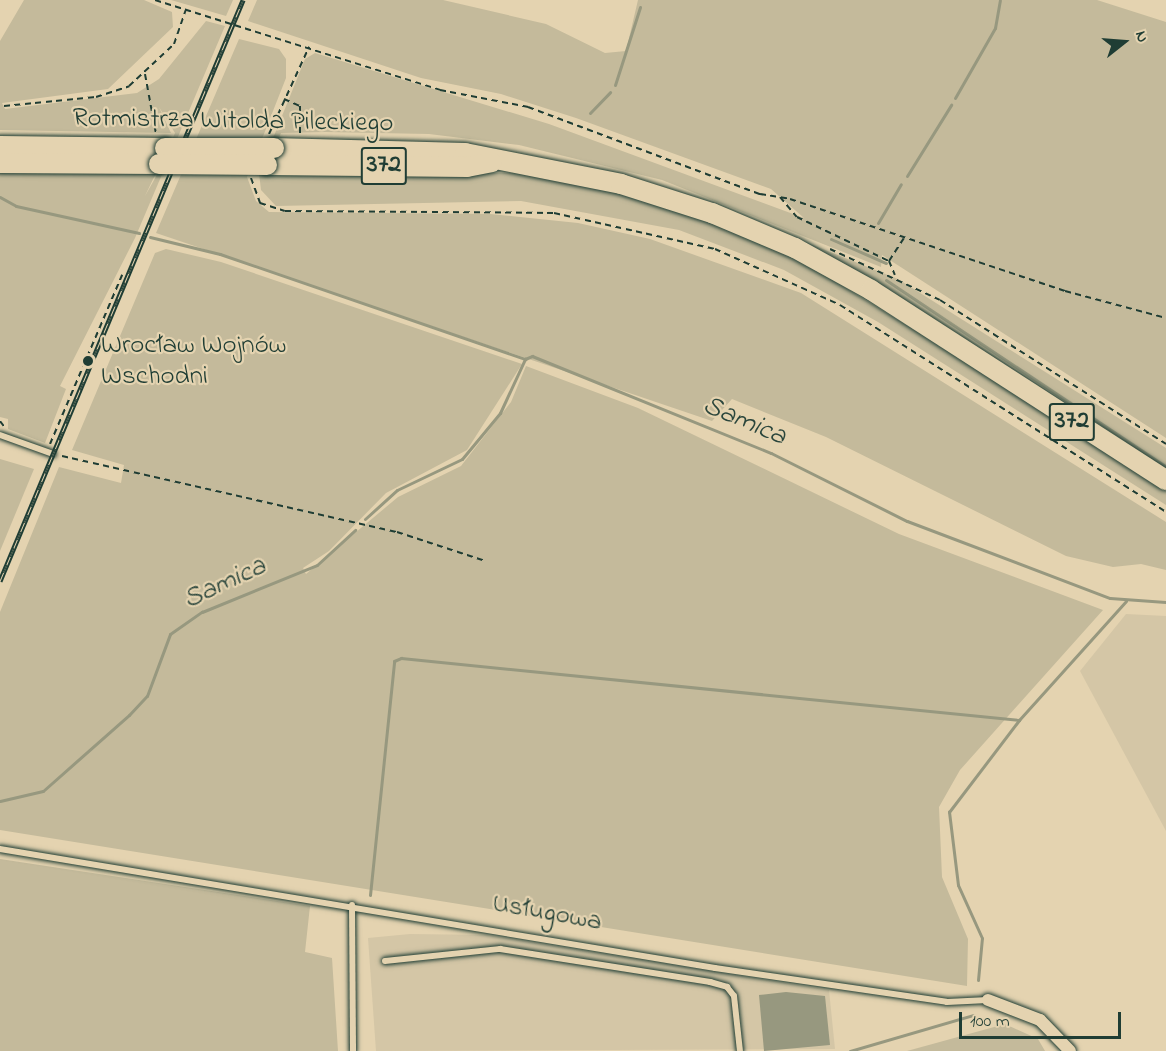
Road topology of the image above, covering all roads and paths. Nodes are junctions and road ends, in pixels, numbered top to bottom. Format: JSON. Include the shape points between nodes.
{"nodes":[{"id":1,"x":155,"y":0,"type":"edge"},
{"id":2,"x":186,"y":10,"type":"junction"},
{"id":3,"x":309,"y":47,"type":"junction"},
{"id":4,"x":145,"y":74,"type":"junction"},
{"id":5,"x":284,"y":99,"type":"junction"},
{"id":6,"x":4,"y":106,"type":"dead end"},
{"id":7,"x":300,"y":131,"type":"dead end"},
{"id":8,"x":0,"y":146,"type":"edge"},
{"id":9,"x":160,"y":147,"type":"junction"},
{"id":10,"x":266,"y":155,"type":"junction"},
{"id":11,"x":0,"y":163,"type":"edge"},
{"id":12,"x":780,"y":197,"type":"junction"},
{"id":13,"x":904,"y":237,"type":"junction"},
{"id":14,"x":889,"y":261,"type":"junction"},
{"id":15,"x":122,"y":275,"type":"dead end"},
{"id":16,"x":1166,"y":318,"type":"edge"},
{"id":17,"x":0,"y":421,"type":"edge"},
{"id":18,"x":14,"y":434,"type":"dead end"},
{"id":19,"x":0,"y":435,"type":"edge"},
{"id":20,"x":40,"y":443,"type":"dead end"},
{"id":21,"x":1166,"y":444,"type":"edge"},
{"id":22,"x":53,"y":454,"type":"joint"},
{"id":23,"x":1166,"y":480,"type":"edge"},
{"id":24,"x":1166,"y":512,"type":"edge"},
{"id":25,"x":485,"y":561,"type":"dead end"},
{"id":26,"x":0,"y":849,"type":"edge"},
{"id":27,"x":352,"y":905,"type":"junction"},
{"id":28,"x":385,"y":961,"type":"dead end"},
{"id":29,"x":988,"y":1000,"type":"joint"},
{"id":30,"x":353,"y":1051,"type":"edge"},
{"id":31,"x":740,"y":1051,"type":"edge"},
{"id":32,"x":1070,"y":1051,"type":"edge"}],
"edges":[{"from":1,"to":2,"type":"path"},
{"from":2,"to":3,"type":"path"},
{"from":2,"to":4,"type":"path","via":[[174,44]]},
{"from":3,"to":5,"type":"path"},
{"from":3,"to":12,"type":"path","via":[[440,90],[528,107]]},
{"from":4,"to":6,"type":"path","via":[[96,97]]},
{"from":4,"to":9,"type":"path"},
{"from":5,"to":7,"type":"path","via":[[300,106]]},
{"from":5,"to":10,"type":"path"},
{"from":8,"to":9,"type":"main road","name":"Rotmistrza Witolda Pileckiego","number":"372"},
{"from":9,"to":10,"type":"main road","name":"Rotmistrza Witolda Pileckiego","number":"372","bridge":true},
{"from":9,"to":11,"type":"main road","name":"Rotmistrza Witolda Pileckiego","number":"372"},
{"from":10,"to":23,"type":"main road","name":"Rotmistrza Witolda Pileckiego","number":"372","via":[[454,152],[659,195],[795,248],[872,290]]},
{"from":10,"to":24,"type":"path","via":[[255,195],[273,209],[554,213],[615,223],[724,253],[840,305]]},
{"from":12,"to":13,"type":"path"},
{"from":12,"to":14,"type":"path","via":[[805,221]]},
{"from":13,"to":14,"type":"path"},
{"from":13,"to":16,"type":"path","via":[[1065,291]]},
{"from":14,"to":21,"type":"path","via":[[895,275]]},
{"from":15,"to":20,"type":"path","via":[[49,447]]},
{"from":17,"to":18,"type":"path"},
{"from":19,"to":22,"type":"lane"},
{"from":22,"to":25,"type":"path","via":[[397,532]]},
{"from":26,"to":27,"type":"lane","name":"Usługowa"},
{"from":27,"to":29,"type":"lane","name":"Usługowa","via":[[726,969],[948,1002]]},
{"from":27,"to":30,"type":"lane"},
{"from":28,"to":31,"type":"lane","via":[[500,949],[710,982],[728,987],[734,996]]},
{"from":29,"to":32,"type":"street","name":"Usługowa","via":[[1040,1020]]}]}
